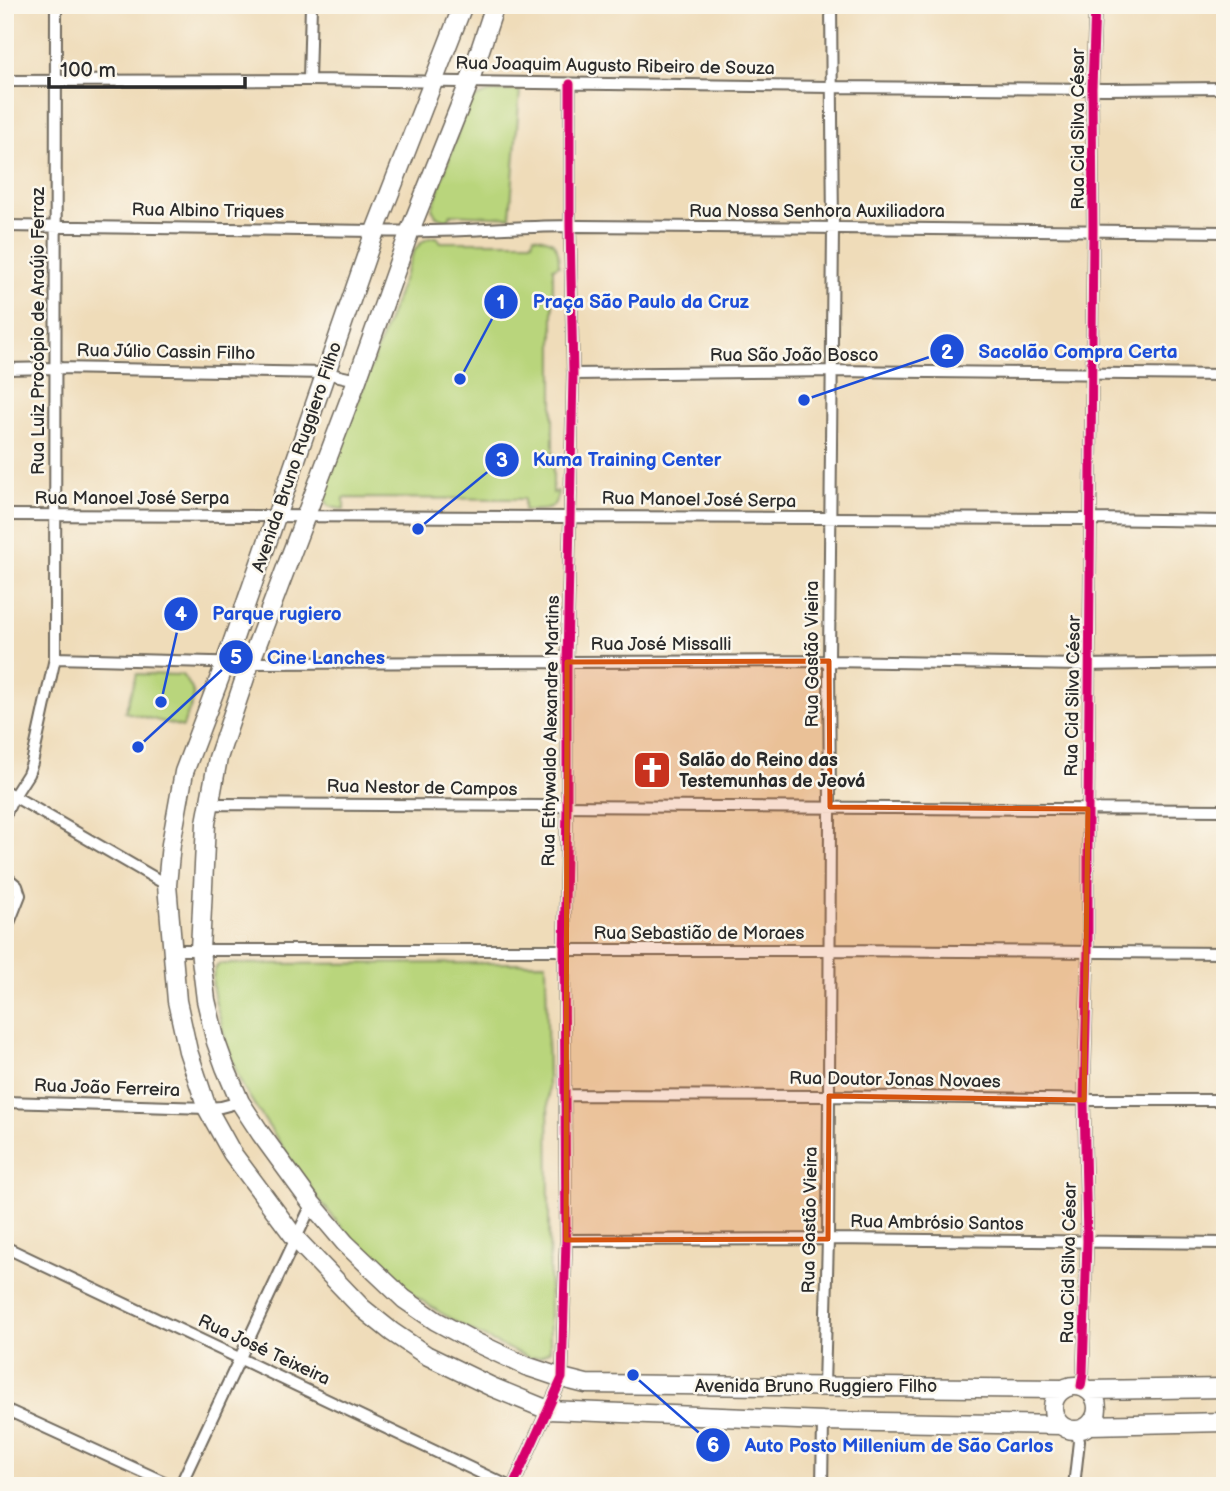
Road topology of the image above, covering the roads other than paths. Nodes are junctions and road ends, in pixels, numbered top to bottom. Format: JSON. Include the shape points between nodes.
{"nodes":[{"id":1,"x":56,"y":5,"type":"edge"},
{"id":2,"x":311,"y":5,"type":"edge"},
{"id":3,"x":463,"y":5,"type":"edge"},
{"id":4,"x":495,"y":5,"type":"edge"},
{"id":5,"x":831,"y":5,"type":"edge"},
{"id":6,"x":1095,"y":5,"type":"edge"},
{"id":7,"x":309,"y":80,"type":"junction"},
{"id":8,"x":5,"y":81,"type":"edge"},
{"id":9,"x":57,"y":81,"type":"junction"},
{"id":10,"x":434,"y":81,"type":"junction"},
{"id":11,"x":469,"y":83,"type":"junction"},
{"id":12,"x":570,"y":84,"type":"junction"},
{"id":13,"x":831,"y":87,"type":"junction"},
{"id":14,"x":1225,"y":88,"type":"edge"},
{"id":15,"x":1092,"y":89,"type":"junction"},
{"id":16,"x":5,"y":226,"type":"edge"},
{"id":17,"x":57,"y":226,"type":"junction"},
{"id":18,"x":569,"y":226,"type":"junction"},
{"id":19,"x":833,"y":228,"type":"junction"},
{"id":20,"x":1093,"y":229,"type":"junction"},
{"id":21,"x":375,"y":230,"type":"junction"},
{"id":22,"x":1225,"y":232,"type":"edge"},
{"id":23,"x":409,"y":233,"type":"junction"},
{"id":24,"x":56,"y":368,"type":"junction"},
{"id":25,"x":5,"y":369,"type":"edge"},
{"id":26,"x":832,"y":371,"type":"junction"},
{"id":27,"x":326,"y":373,"type":"junction"},
{"id":28,"x":573,"y":374,"type":"junction"},
{"id":29,"x":1091,"y":374,"type":"junction"},
{"id":30,"x":1225,"y":375,"type":"edge"},
{"id":31,"x":357,"y":380,"type":"junction"},
{"id":32,"x":5,"y":515,"type":"edge"},
{"id":33,"x":54,"y":515,"type":"junction"},
{"id":34,"x":276,"y":515,"type":"junction"},
{"id":35,"x":306,"y":516,"type":"junction"},
{"id":36,"x":569,"y":516,"type":"junction"},
{"id":37,"x":830,"y":519,"type":"junction"},
{"id":38,"x":1091,"y":519,"type":"junction"},
{"id":39,"x":1225,"y":521,"type":"edge"},
{"id":40,"x":55,"y":658,"type":"junction"},
{"id":41,"x":226,"y":661,"type":"junction"},
{"id":42,"x":829,"y":661,"type":"junction"},
{"id":43,"x":567,"y":662,"type":"junction"},
{"id":44,"x":250,"y":663,"type":"junction"},
{"id":45,"x":1225,"y":663,"type":"edge"},
{"id":46,"x":1090,"y":664,"type":"junction"},
{"id":47,"x":10,"y":794,"type":"edge"},
{"id":48,"x":208,"y":805,"type":"junction"},
{"id":49,"x":567,"y":807,"type":"junction"},
{"id":50,"x":831,"y":807,"type":"junction"},
{"id":51,"x":1088,"y":809,"type":"junction"},
{"id":52,"x":1225,"y":810,"type":"edge"},
{"id":53,"x":5,"y":815,"type":"edge"},
{"id":54,"x":5,"y":876,"type":"edge"},
{"id":55,"x":167,"y":885,"type":"junction"},
{"id":56,"x":5,"y":933,"type":"edge"},
{"id":57,"x":173,"y":950,"type":"junction"},
{"id":58,"x":200,"y":950,"type":"junction"},
{"id":59,"x":830,"y":950,"type":"junction"},
{"id":60,"x":564,"y":951,"type":"junction"},
{"id":61,"x":1088,"y":951,"type":"junction"},
{"id":62,"x":1225,"y":953,"type":"edge"},
{"id":63,"x":566,"y":1095,"type":"junction"},
{"id":64,"x":829,"y":1096,"type":"junction"},
{"id":65,"x":1084,"y":1100,"type":"junction"},
{"id":66,"x":1225,"y":1100,"type":"edge"},
{"id":67,"x":5,"y":1102,"type":"edge"},
{"id":68,"x":240,"y":1102,"type":"junction"},
{"id":69,"x":207,"y":1108,"type":"junction"},
{"id":70,"x":312,"y":1204,"type":"junction"},
{"id":71,"x":828,"y":1239,"type":"junction"},
{"id":72,"x":296,"y":1240,"type":"junction"},
{"id":73,"x":565,"y":1240,"type":"junction"},
{"id":74,"x":1087,"y":1241,"type":"junction"},
{"id":75,"x":1225,"y":1243,"type":"edge"},
{"id":76,"x":5,"y":1247,"type":"edge"},
{"id":77,"x":240,"y":1357,"type":"junction"},
{"id":78,"x":562,"y":1378,"type":"junction"},
{"id":79,"x":824,"y":1386,"type":"junction"},
{"id":80,"x":1225,"y":1388,"type":"edge"},
{"id":81,"x":1077,"y":1389,"type":"junction"},
{"id":82,"x":5,"y":1409,"type":"edge"},
{"id":83,"x":548,"y":1410,"type":"junction"},
{"id":84,"x":822,"y":1421,"type":"junction"},
{"id":85,"x":1225,"y":1422,"type":"edge"},
{"id":86,"x":1075,"y":1426,"type":"junction"},
{"id":87,"x":173,"y":1486,"type":"edge"},
{"id":88,"x":180,"y":1486,"type":"edge"},
{"id":89,"x":510,"y":1486,"type":"edge"},
{"id":90,"x":821,"y":1486,"type":"edge"},
{"id":91,"x":1074,"y":1486,"type":"edge"}],
"edges":[{"from":1,"to":9,"type":"street","name":"Rua Luiz Procópio de Araújo Ferraz"},
{"from":2,"to":7,"type":"street"},
{"from":3,"to":10,"type":"main road","name":"Avenida Bruno Ruggiero Filho"},
{"from":4,"to":11,"type":"main road","name":"Avenida Bruno Ruggiero Filho"},
{"from":5,"to":13,"type":"street","name":"Rua Gastão Vieira"},
{"from":6,"to":15,"type":"street","name":"Rua Cid Silva César"},
{"from":7,"to":9,"type":"street","name":"Rua Joaquim Augusto Ribeiro de Souza"},
{"from":7,"to":10,"type":"street","name":"Rua Joaquim Augusto Ribeiro de Souza"},
{"from":8,"to":9,"type":"street","name":"Rua Joaquim Augusto Ribeiro de Souza"},
{"from":9,"to":17,"type":"street","name":"Rua Luiz Procópio de Araújo Ferraz"},
{"from":10,"to":11,"type":"street","name":"Rua Joaquim Augusto Ribeiro de Souza"},
{"from":10,"to":21,"type":"main road","name":"Avenida Bruno Ruggiero Filho"},
{"from":11,"to":12,"type":"street","name":"Rua Joaquim Augusto Ribeiro de Souza"},
{"from":11,"to":23,"type":"main road","name":"Avenida Bruno Ruggiero Filho"},
{"from":12,"to":13,"type":"street","name":"Rua Joaquim Augusto Ribeiro de Souza"},
{"from":12,"to":18,"type":"street","name":"Rua Ethywaldo Alexandre Martins"},
{"from":13,"to":15,"type":"street","name":"Rua Joaquim Augusto Ribeiro de Souza"},
{"from":13,"to":19,"type":"street","name":"Rua Gastão Vieira"},
{"from":14,"to":15,"type":"street","name":"Rua Joaquim Augusto Ribeiro de Souza"},
{"from":15,"to":20,"type":"street","name":"Rua Cid Silva César"},
{"from":16,"to":17,"type":"street","name":"Rua Albino Triques"},
{"from":17,"to":21,"type":"street","name":"Rua Albino Triques"},
{"from":17,"to":24,"type":"street","name":"Rua Luiz Procópio de Araújo Ferraz"},
{"from":18,"to":19,"type":"street","name":"Rua Nossa Senhora Auxiliadora"},
{"from":18,"to":23,"type":"street","name":"Rua Nossa Senhora Auxiliadora"},
{"from":18,"to":28,"type":"street","name":"Rua Ethywaldo Alexandre Martins"},
{"from":19,"to":20,"type":"street","name":"Rua Nossa Senhora Auxiliadora"},
{"from":19,"to":26,"type":"street","name":"Rua Gastão Vieira"},
{"from":20,"to":22,"type":"street","name":"Rua Nossa Senhora Auxiliadora"},
{"from":20,"to":29,"type":"street","name":"Rua Cid Silva César"},
{"from":21,"to":23,"type":"street","name":"Rua Albino Triques"},
{"from":21,"to":27,"type":"main road","name":"Avenida Bruno Ruggiero Filho"},
{"from":23,"to":31,"type":"main road","name":"Avenida Bruno Ruggiero Filho"},
{"from":24,"to":25,"type":"street","name":"Rua Júlio Cassin Filho"},
{"from":24,"to":27,"type":"street","name":"Rua Júlio Cassin Filho"},
{"from":24,"to":33,"type":"street","name":"Rua Luiz Procópio de Araújo Ferraz"},
{"from":26,"to":28,"type":"street","name":"Rua São João Bosco"},
{"from":26,"to":29,"type":"street","name":"Rua São João Bosco"},
{"from":26,"to":37,"type":"street","name":"Rua Gastão Vieira"},
{"from":27,"to":31,"type":"street","name":"Rua Júlio Cassin Filho"},
{"from":27,"to":34,"type":"main road","name":"Avenida Bruno Ruggiero Filho"},
{"from":28,"to":36,"type":"street","name":"Rua Ethywaldo Alexandre Martins"},
{"from":29,"to":30,"type":"street","name":"Rua São João Bosco"},
{"from":29,"to":38,"type":"street","name":"Rua Cid Silva César"},
{"from":31,"to":35,"type":"main road","name":"Avenida Bruno Ruggiero Filho"},
{"from":32,"to":33,"type":"street","name":"Rua Manoel José Serpa"},
{"from":33,"to":34,"type":"street","name":"Rua Manoel José Serpa"},
{"from":33,"to":40,"type":"street","name":"Rua Luiz Procópio de Araújo Ferraz"},
{"from":34,"to":35,"type":"street","name":"Rua Manoel José Serpa"},
{"from":34,"to":41,"type":"main road","name":"Avenida Bruno Ruggiero Filho"},
{"from":35,"to":36,"type":"street","name":"Rua Manoel José Serpa"},
{"from":35,"to":44,"type":"main road","name":"Avenida Bruno Ruggiero Filho"},
{"from":36,"to":37,"type":"street","name":"Rua Manoel José Serpa"},
{"from":36,"to":43,"type":"street","name":"Rua Ethywaldo Alexandre Martins"},
{"from":37,"to":38,"type":"street","name":"Rua Manoel José Serpa"},
{"from":37,"to":42,"type":"street","name":"Rua Gastão Vieira"},
{"from":38,"to":39,"type":"street","name":"Rua Manoel José Serpa"},
{"from":38,"to":46,"type":"street","name":"Rua Cid Silva César"},
{"from":40,"to":41,"type":"street","name":"Rua José Missalli"},
{"from":40,"to":47,"type":"street","name":"Rua Luiz Procópio de Araújo Ferraz","via":[[29,775]]},
{"from":41,"to":44,"type":"street","name":"Rua José Missalli"},
{"from":41,"to":55,"type":"main road","name":"Avenida Bruno Ruggiero Filho","via":[[184,772]]},
{"from":42,"to":43,"type":"street","name":"Rua José Missalli"},
{"from":42,"to":46,"type":"street","name":"Rua José Missalli"},
{"from":42,"to":50,"type":"street","name":"Rua Gastão Vieira"},
{"from":43,"to":44,"type":"street","name":"Rua José Missalli"},
{"from":43,"to":49,"type":"street","name":"Rua Ethywaldo Alexandre Martins"},
{"from":44,"to":48,"type":"main road","name":"Avenida Bruno Ruggiero Filho","via":[[218,758]]},
{"from":45,"to":46,"type":"street","name":"Rua José Missalli"},
{"from":46,"to":51,"type":"street","name":"Rua Cid Silva César"},
{"from":47,"to":53,"type":"street","name":"Rua Luiz Procópio de Araújo Ferraz"},
{"from":47,"to":55,"type":"street"},
{"from":48,"to":49,"type":"street","name":"Rua Nestor de Campos"},
{"from":48,"to":58,"type":"main road","name":"Avenida Bruno Ruggiero Filho"},
{"from":49,"to":50,"type":"street","name":"Rua Nestor de Campos"},
{"from":49,"to":60,"type":"street","name":"Rua Ethywaldo Alexandre Martins"},
{"from":50,"to":51,"type":"street","name":"Rua Nestor de Campos"},
{"from":50,"to":59,"type":"street","name":"Rua Gastão Vieira"},
{"from":51,"to":52,"type":"street","name":"Rua Nestor de Campos"},
{"from":51,"to":61,"type":"street","name":"Rua Cid Silva César"},
{"from":54,"to":56,"type":"street","via":[[20,895]]},
{"from":55,"to":57,"type":"main road","name":"Avenida Bruno Ruggiero Filho"},
{"from":57,"to":58,"type":"street","name":"Rua Sebastião de Moraes"},
{"from":57,"to":69,"type":"main road","name":"Avenida Bruno Ruggiero Filho","via":[[177,1001]]},
{"from":58,"to":60,"type":"street","name":"Rua Sebastião de Moraes"},
{"from":58,"to":68,"type":"main road","name":"Avenida Bruno Ruggiero Filho","via":[[216,1042]]},
{"from":59,"to":60,"type":"street","name":"Rua Sebastião de Moraes"},
{"from":59,"to":61,"type":"street","name":"Rua Sebastião de Moraes"},
{"from":59,"to":64,"type":"street","name":"Rua Gastão Vieira"},
{"from":60,"to":63,"type":"street","name":"Rua Ethywaldo Alexandre Martins"},
{"from":61,"to":62,"type":"street","name":"Rua Sebastião de Moraes"},
{"from":61,"to":65,"type":"street","name":"Rua Cid Silva César"},
{"from":63,"to":64,"type":"street","name":"Rua Doutor Jonas Novaes"},
{"from":63,"to":73,"type":"street","name":"Rua Ethywaldo Alexandre Martins"},
{"from":64,"to":65,"type":"street","name":"Rua Doutor Jonas Novaes"},
{"from":64,"to":71,"type":"street","name":"Rua Gastão Vieira"},
{"from":65,"to":66,"type":"street","name":"Rua Doutor Jonas Novaes"},
{"from":65,"to":74,"type":"street","name":"Rua Cid Silva César"},
{"from":67,"to":69,"type":"street","name":"Rua João Ferreira"},
{"from":68,"to":69,"type":"street","name":"Rua João Ferreira"},
{"from":68,"to":70,"type":"main road","name":"Avenida Bruno Ruggiero Filho"},
{"from":69,"to":72,"type":"main road","name":"Avenida Bruno Ruggiero Filho","via":[[232,1153]]},
{"from":70,"to":72,"type":"street"},
{"from":70,"to":78,"type":"main road","name":"Avenida Bruno Ruggiero Filho","via":[[404,1299],[477,1343]]},
{"from":71,"to":73,"type":"street","name":"Rua Ambrósio Santos"},
{"from":71,"to":74,"type":"street","name":"Rua Ambrósio Santos"},
{"from":71,"to":79,"type":"street","name":"Rua Gastão Vieira"},
{"from":72,"to":77,"type":"street"},
{"from":72,"to":83,"type":"main road","name":"Avenida Bruno Ruggiero Filho","via":[[362,1308],[403,1340],[457,1371]]},
{"from":73,"to":78,"type":"street","name":"Rua Ethywaldo Alexandre Martins"},
{"from":74,"to":75,"type":"street","name":"Rua Ambrósio Santos"},
{"from":74,"to":81,"type":"street","name":"Rua Cid Silva César","via":[[1083,1374]]},
{"from":76,"to":77,"type":"street","name":"Rua José Teixeira"},
{"from":77,"to":88,"type":"street"},
{"from":77,"to":89,"type":"street","name":"Rua José Teixeira"},
{"from":78,"to":79,"type":"main road","name":"Avenida Bruno Ruggiero Filho","via":[[586,1384]]},
{"from":78,"to":83,"type":"street"},
{"from":79,"to":81,"type":"main road","name":"Avenida Bruno Ruggiero Filho"},
{"from":80,"to":81,"type":"main road","name":"Avenida Bruno Ruggiero Filho"},
{"from":81,"to":86,"type":"main road","via":[[1093,1395],[1097,1407],[1096,1414]]},
{"from":81,"to":86,"type":"main road","via":[[1054,1400],[1053,1407],[1056,1420]]},
{"from":82,"to":87,"type":"street"},
{"from":83,"to":84,"type":"main road","name":"Avenida Bruno Ruggiero Filho"},
{"from":83,"to":89,"type":"street"},
{"from":84,"to":86,"type":"main road","name":"Avenida Bruno Ruggiero Filho"},
{"from":84,"to":90,"type":"street"},
{"from":85,"to":86,"type":"main road","name":"Avenida Bruno Ruggiero Filho"},
{"from":86,"to":91,"type":"street","via":[[1079,1441]]}]}
